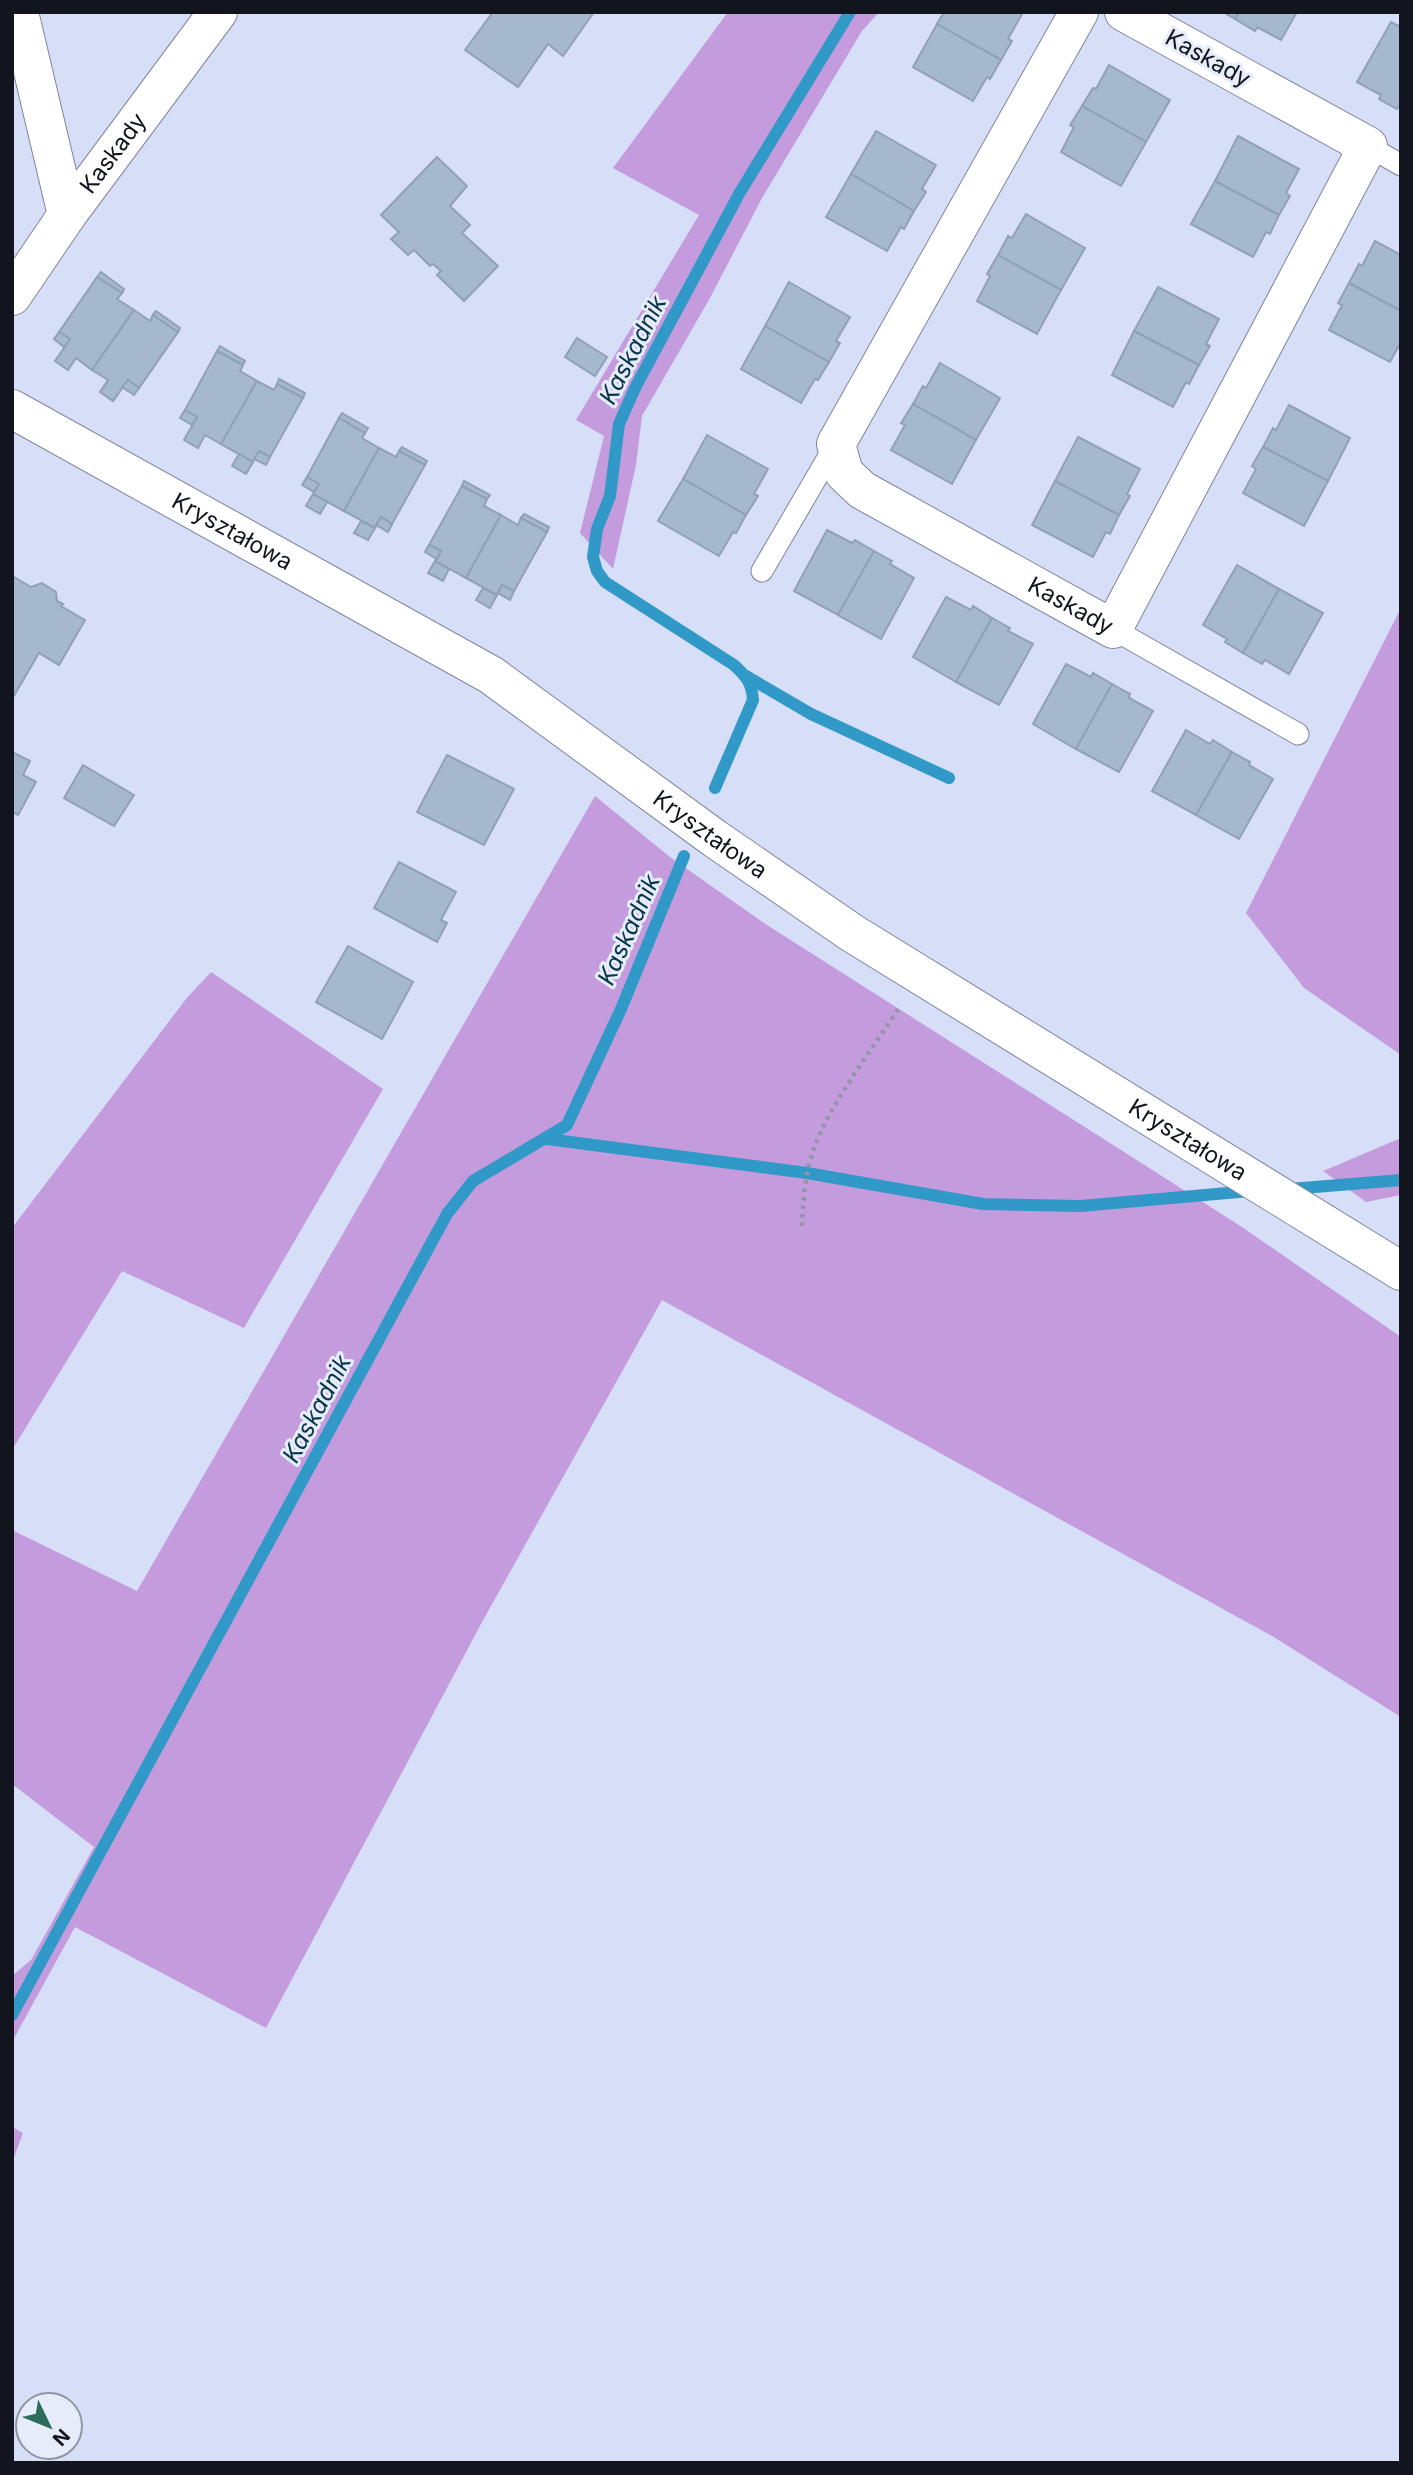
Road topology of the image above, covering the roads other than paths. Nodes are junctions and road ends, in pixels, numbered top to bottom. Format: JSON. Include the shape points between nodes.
{"nodes":[{"id":1,"x":19,"y":12,"type":"edge"},
{"id":2,"x":218,"y":12,"type":"edge"},
{"id":3,"x":1079,"y":12,"type":"edge"},
{"id":4,"x":1124,"y":12,"type":"edge"},
{"id":5,"x":1368,"y":146,"type":"junction"},
{"id":6,"x":1401,"y":165,"type":"edge"},
{"id":7,"x":67,"y":215,"type":"junction"},
{"id":8,"x":12,"y":296,"type":"edge"},
{"id":9,"x":12,"y":409,"type":"edge"},
{"id":10,"x":836,"y":444,"type":"junction"},
{"id":11,"x":761,"y":571,"type":"dead end"},
{"id":12,"x":1112,"y":629,"type":"junction"},
{"id":13,"x":1298,"y":734,"type":"dead end"},
{"id":14,"x":1401,"y":1271,"type":"edge"}],
"edges":[{"from":1,"to":7,"type":"street"},
{"from":2,"to":7,"type":"street","name":"Kaskady"},
{"from":3,"to":10,"type":"street"},
{"from":4,"to":5,"type":"street","name":"Kaskady"},
{"from":5,"to":6,"type":"lane"},
{"from":5,"to":12,"type":"street","name":"Kaskady"},
{"from":7,"to":8,"type":"street","name":"Kaskady"},
{"from":9,"to":14,"type":"street","name":"Kryształowa","via":[[491,675],[852,933]]},
{"from":10,"to":11,"type":"lane"},
{"from":10,"to":12,"type":"street","name":"Kaskady","via":[[844,473],[863,490]]},
{"from":12,"to":13,"type":"lane"}]}
